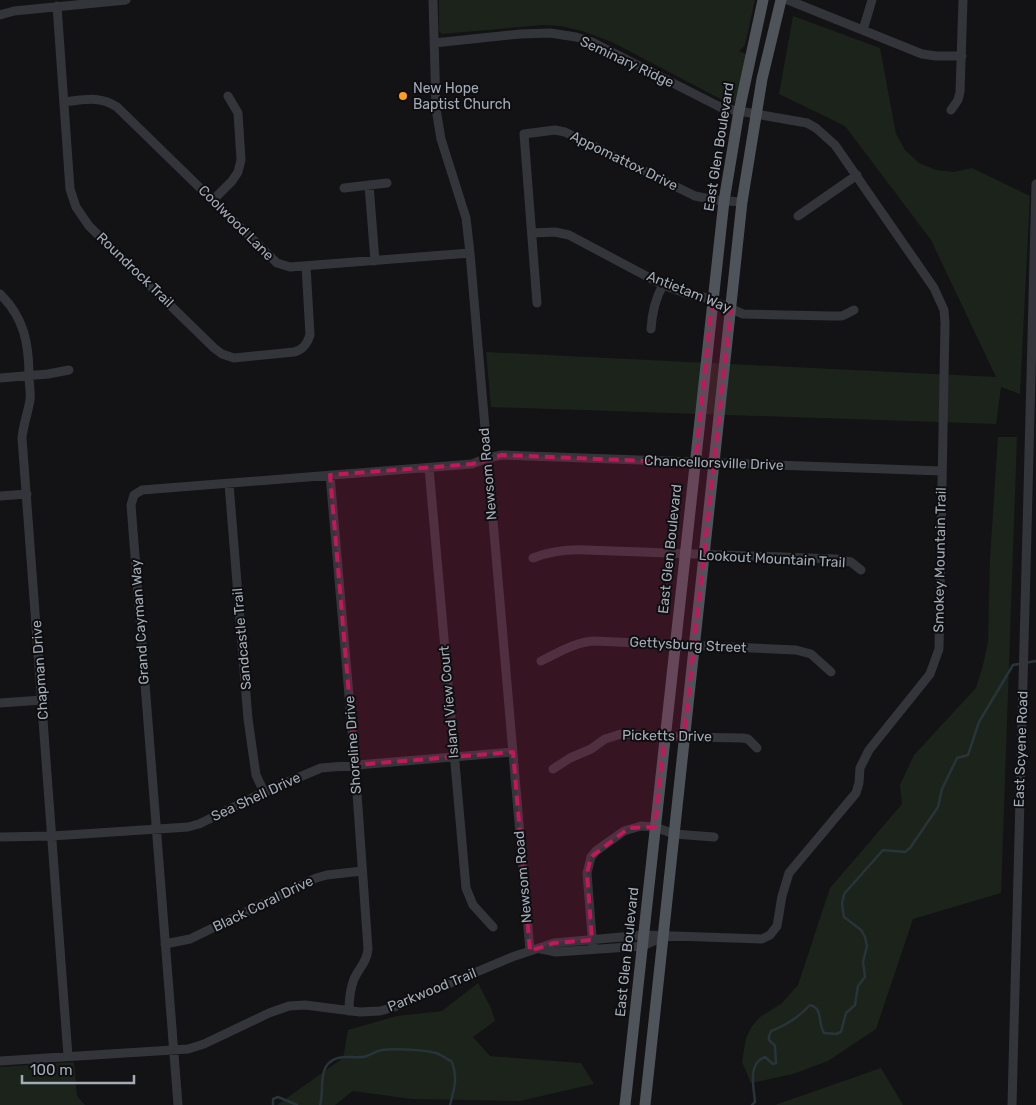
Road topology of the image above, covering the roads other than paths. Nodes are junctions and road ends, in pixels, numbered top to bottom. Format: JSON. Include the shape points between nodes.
{"nodes":[{"id":1,"x":126,"y":0,"type":"edge"},
{"id":2,"x":433,"y":0,"type":"edge"},
{"id":3,"x":763,"y":0,"type":"edge"},
{"id":4,"x":781,"y":0,"type":"edge"},
{"id":5,"x":788,"y":0,"type":"edge"},
{"id":6,"x":872,"y":0,"type":"edge"},
{"id":7,"x":963,"y":0,"type":"edge"},
{"id":8,"x":57,"y":6,"type":"junction"},
{"id":9,"x":0,"y":15,"type":"edge"},
{"id":10,"x":863,"y":30,"type":"junction"},
{"id":11,"x":434,"y":43,"type":"junction"},
{"id":12,"x":962,"y":56,"type":"junction"},
{"id":13,"x":228,"y":96,"type":"dead end"},
{"id":14,"x":64,"y":102,"type":"junction"},
{"id":15,"x":951,"y":110,"type":"dead end"},
{"id":16,"x":739,"y":111,"type":"junction"},
{"id":17,"x":755,"y":114,"type":"junction"},
{"id":18,"x":857,"y":175,"type":"junction"},
{"id":19,"x":387,"y":183,"type":"dead end"},
{"id":20,"x":1036,"y":184,"type":"edge"},
{"id":21,"x":369,"y":186,"type":"junction"},
{"id":22,"x":344,"y":188,"type":"dead end"},
{"id":23,"x":213,"y":200,"type":"junction"},
{"id":24,"x":724,"y":201,"type":"junction"},
{"id":25,"x":742,"y":202,"type":"junction"},
{"id":26,"x":798,"y":216,"type":"dead end"},
{"id":27,"x":532,"y":233,"type":"junction"},
{"id":28,"x":470,"y":253,"type":"junction"},
{"id":29,"x":375,"y":261,"type":"junction"},
{"id":30,"x":306,"y":266,"type":"junction"},
{"id":31,"x":663,"y":285,"type":"junction"},
{"id":32,"x":0,"y":294,"type":"edge"},
{"id":33,"x":712,"y":301,"type":"junction"},
{"id":34,"x":537,"y":303,"type":"dead end"},
{"id":35,"x":731,"y":310,"type":"junction"},
{"id":36,"x":854,"y":310,"type":"dead end"},
{"id":37,"x":651,"y":329,"type":"dead end"},
{"id":38,"x":70,"y":370,"type":"dead end"},
{"id":39,"x":29,"y":375,"type":"junction"},
{"id":40,"x":0,"y":378,"type":"edge"},
{"id":41,"x":487,"y":458,"type":"junction"},
{"id":42,"x":695,"y":463,"type":"junction"},
{"id":43,"x":713,"y":463,"type":"junction"},
{"id":44,"x":429,"y":468,"type":"junction"},
{"id":45,"x":941,"y":472,"type":"junction"},
{"id":46,"x":330,"y":475,"type":"junction"},
{"id":47,"x":228,"y":484,"type":"junction"},
{"id":48,"x":27,"y":494,"type":"junction"},
{"id":49,"x":0,"y":496,"type":"edge"},
{"id":50,"x":685,"y":554,"type":"junction"},
{"id":51,"x":704,"y":555,"type":"junction"},
{"id":52,"x":533,"y":558,"type":"dead end"},
{"id":53,"x":861,"y":570,"type":"dead end"},
{"id":54,"x":675,"y":645,"type":"junction"},
{"id":55,"x":695,"y":646,"type":"junction"},
{"id":56,"x":541,"y":661,"type":"dead end"},
{"id":57,"x":831,"y":672,"type":"dead end"},
{"id":58,"x":42,"y":700,"type":"junction"},
{"id":59,"x":0,"y":703,"type":"edge"},
{"id":60,"x":665,"y":736,"type":"junction"},
{"id":61,"x":684,"y":737,"type":"junction"},
{"id":62,"x":757,"y":748,"type":"dead end"},
{"id":63,"x":512,"y":752,"type":"junction"},
{"id":64,"x":453,"y":756,"type":"junction"},
{"id":65,"x":355,"y":765,"type":"junction"},
{"id":66,"x":552,"y":769,"type":"dead end"},
{"id":67,"x":264,"y":792,"type":"junction"},
{"id":68,"x":655,"y":826,"type":"junction"},
{"id":69,"x":156,"y":830,"type":"junction"},
{"id":70,"x":674,"y":834,"type":"junction"},
{"id":71,"x":52,"y":836,"type":"junction"},
{"id":72,"x":0,"y":837,"type":"edge"},
{"id":73,"x":714,"y":837,"type":"dead end"},
{"id":74,"x":362,"y":871,"type":"junction"},
{"id":75,"x":493,"y":927,"type":"dead end"},
{"id":76,"x":663,"y":936,"type":"junction"},
{"id":77,"x":643,"y":941,"type":"junction"},
{"id":78,"x":165,"y":944,"type":"junction"},
{"id":79,"x":593,"y":944,"type":"junction"},
{"id":80,"x":530,"y":951,"type":"junction"},
{"id":81,"x":349,"y":1011,"type":"junction"},
{"id":82,"x":174,"y":1050,"type":"junction"},
{"id":83,"x":68,"y":1056,"type":"junction"},
{"id":84,"x":0,"y":1061,"type":"edge"},
{"id":85,"x":178,"y":1105,"type":"edge"},
{"id":86,"x":625,"y":1105,"type":"edge"},
{"id":87,"x":645,"y":1105,"type":"edge"},
{"id":88,"x":1012,"y":1105,"type":"edge"}],
"edges":[{"from":1,"to":8,"type":"street"},
{"from":2,"to":11,"type":"street","name":"Newsom Road"},
{"from":3,"to":16,"type":"main road","name":"East Glen Boulevard"},
{"from":4,"to":17,"type":"main road"},
{"from":5,"to":10,"type":"street"},
{"from":6,"to":10,"type":"street"},
{"from":7,"to":12,"type":"street"},
{"from":8,"to":9,"type":"street"},
{"from":8,"to":14,"type":"street","name":"Roundrock Trail"},
{"from":10,"to":12,"type":"street","via":[[922,54]]},
{"from":11,"to":16,"type":"street","name":"Seminary Ridge","via":[[520,34],[550,33],[576,37],[592,42],[722,108]]},
{"from":11,"to":28,"type":"street","name":"Newsom Road","via":[[436,109],[466,218]]},
{"from":12,"to":15,"type":"street","via":[[960,92]]},
{"from":13,"to":23,"type":"street","via":[[238,113],[241,160],[232,181]]},
{"from":14,"to":23,"type":"street","name":"Coolwood Lane","via":[[108,100]]},
{"from":14,"to":30,"type":"street","name":"Roundrock Trail","via":[[70,189],[82,217],[222,354],[234,358],[301,350],[310,335]]},
{"from":16,"to":17,"type":"street","name":"Seminary Ridge"},
{"from":16,"to":24,"type":"main road","name":"East Glen Boulevard"},
{"from":17,"to":18,"type":"street","name":"Smokey Mountain Trail","via":[[795,120],[816,128],[835,145]]},
{"from":17,"to":25,"type":"main road"},
{"from":18,"to":26,"type":"street"},
{"from":18,"to":45,"type":"street","name":"Smokey Mountain Trail","via":[[934,288],[944,310]]},
{"from":19,"to":21,"type":"street"},
{"from":20,"to":88,"type":"street","name":"East Scyene Road"},
{"from":21,"to":22,"type":"street"},
{"from":21,"to":29,"type":"street"},
{"from":23,"to":30,"type":"street","name":"Coolwood Lane","via":[[277,263],[290,267]]},
{"from":24,"to":25,"type":"street","name":"Appomattox Drive"},
{"from":24,"to":27,"type":"street","name":"Appomattox Drive","via":[[694,196],[565,132],[524,134]]},
{"from":24,"to":33,"type":"main road","name":"East Glen Boulevard"},
{"from":25,"to":35,"type":"main road"},
{"from":27,"to":31,"type":"street","name":"Antietam Way","via":[[569,235]]},
{"from":27,"to":34,"type":"street","name":"Appomattox Drive"},
{"from":28,"to":29,"type":"street","name":"Coolwood Lane"},
{"from":28,"to":41,"type":"street","name":"Newsom Road"},
{"from":29,"to":30,"type":"street","name":"Coolwood Lane"},
{"from":31,"to":33,"type":"street","name":"Antietam Way"},
{"from":31,"to":37,"type":"street","via":[[653,310]]},
{"from":32,"to":39,"type":"street","name":"Chapman Drive","via":[[14,310],[24,330]]},
{"from":33,"to":35,"type":"street","name":"Antietam Way"},
{"from":33,"to":42,"type":"main road","name":"East Glen Boulevard"},
{"from":35,"to":36,"type":"street","name":"Antietam Way","via":[[743,314],[831,316],[842,316]]},
{"from":35,"to":43,"type":"main road"},
{"from":38,"to":39,"type":"street"},
{"from":39,"to":40,"type":"street"},
{"from":39,"to":48,"type":"street","name":"Chapman Drive","via":[[30,397],[22,438]]},
{"from":41,"to":42,"type":"street","name":"Chancellorsville Drive","via":[[519,454]]},
{"from":41,"to":44,"type":"street","name":"Grand Cayman Way","via":[[472,464]]},
{"from":41,"to":63,"type":"street","name":"Newsom Road"},
{"from":42,"to":43,"type":"street","name":"Chancellorsville Drive"},
{"from":42,"to":50,"type":"main road","name":"East Glen Boulevard"},
{"from":43,"to":45,"type":"street","name":"Chancellorsville Drive"},
{"from":43,"to":51,"type":"main road"},
{"from":44,"to":46,"type":"street","name":"Grand Cayman Way"},
{"from":44,"to":64,"type":"street","name":"Island View Court"},
{"from":45,"to":76,"type":"street","name":"Smokey Mountain Trail","via":[[939,649],[930,674],[869,750],[860,768],[860,784],[856,793],[789,873],[777,926],[770,936],[762,939]]},
{"from":46,"to":47,"type":"street","name":"Grand Cayman Way"},
{"from":46,"to":65,"type":"street","name":"Shoreline Drive"},
{"from":47,"to":67,"type":"street","name":"Sandcastle Trail","via":[[248,719],[256,775]]},
{"from":47,"to":69,"type":"street","name":"Grand Cayman Way","via":[[142,490],[131,500]]},
{"from":48,"to":49,"type":"street"},
{"from":48,"to":58,"type":"street","name":"Chapman Drive"},
{"from":50,"to":51,"type":"street","name":"Lookout Mountain Trail"},
{"from":50,"to":52,"type":"street","name":"Lookout Mountain Trail","via":[[563,549]]},
{"from":50,"to":54,"type":"main road","name":"East Glen Boulevard"},
{"from":51,"to":53,"type":"street","name":"Lookout Mountain Trail","via":[[836,559],[851,562]]},
{"from":51,"to":55,"type":"main road"},
{"from":54,"to":55,"type":"street","name":"Gettysburg Street"},
{"from":54,"to":56,"type":"street","name":"Gettysburg Street","via":[[583,642]]},
{"from":54,"to":60,"type":"main road","name":"East Glen Boulevard"},
{"from":55,"to":57,"type":"street","name":"Gettysburg Street","via":[[796,650],[811,654]]},
{"from":55,"to":61,"type":"main road"},
{"from":58,"to":59,"type":"street"},
{"from":58,"to":71,"type":"street","name":"Chapman Drive"},
{"from":60,"to":61,"type":"street","name":"Picketts Drive"},
{"from":60,"to":66,"type":"street","name":"Picketts Drive","via":[[612,736]]},
{"from":60,"to":68,"type":"main road","name":"East Glen Boulevard"},
{"from":61,"to":62,"type":"street","name":"Picketts Drive","via":[[742,738]]},
{"from":61,"to":70,"type":"main road"},
{"from":63,"to":64,"type":"street","name":"Sea Shell Drive"},
{"from":63,"to":80,"type":"street","name":"Newsom Road"},
{"from":64,"to":65,"type":"street","name":"Sea Shell Drive"},
{"from":64,"to":75,"type":"street","name":"Island View Court","via":[[466,888],[473,905]]},
{"from":65,"to":67,"type":"street","name":"Sea Shell Drive","via":[[321,768]]},
{"from":65,"to":74,"type":"street","name":"Shoreline Drive"},
{"from":67,"to":69,"type":"street","name":"Sea Shell Drive","via":[[198,824]]},
{"from":68,"to":70,"type":"street"},
{"from":68,"to":77,"type":"main road","name":"East Glen Boulevard"},
{"from":68,"to":79,"type":"street","via":[[629,828],[591,857],[587,873]]},
{"from":69,"to":71,"type":"street","name":"Sea Shell Drive"},
{"from":69,"to":78,"type":"street","name":"Grand Cayman Way"},
{"from":70,"to":73,"type":"street"},
{"from":70,"to":76,"type":"main road"},
{"from":71,"to":72,"type":"street","name":"Sea Shell Drive"},
{"from":71,"to":83,"type":"street","name":"Chapman Drive"},
{"from":74,"to":78,"type":"street","name":"Black Coral Drive","via":[[316,878],[190,939]]},
{"from":74,"to":81,"type":"street","name":"Shoreline Drive","via":[[367,955],[354,980]]},
{"from":76,"to":77,"type":"street","name":"Parkwood Trail"},
{"from":76,"to":87,"type":"main road"},
{"from":77,"to":79,"type":"street","name":"Parkwood Trail"},
{"from":77,"to":86,"type":"main road","name":"East Glen Boulevard"},
{"from":78,"to":82,"type":"street","name":"Grand Cayman Way"},
{"from":79,"to":80,"type":"street","name":"Parkwood Trail","via":[[554,943]]},
{"from":80,"to":81,"type":"street","name":"Parkwood Trail","via":[[391,1008]]},
{"from":81,"to":82,"type":"street","name":"Parkwood Trail","via":[[289,1006],[204,1044]]},
{"from":82,"to":83,"type":"street","name":"Parkwood Trail"},
{"from":82,"to":85,"type":"street","name":"Grand Cayman Way"},
{"from":83,"to":84,"type":"street","name":"Parkwood Trail"}]}
